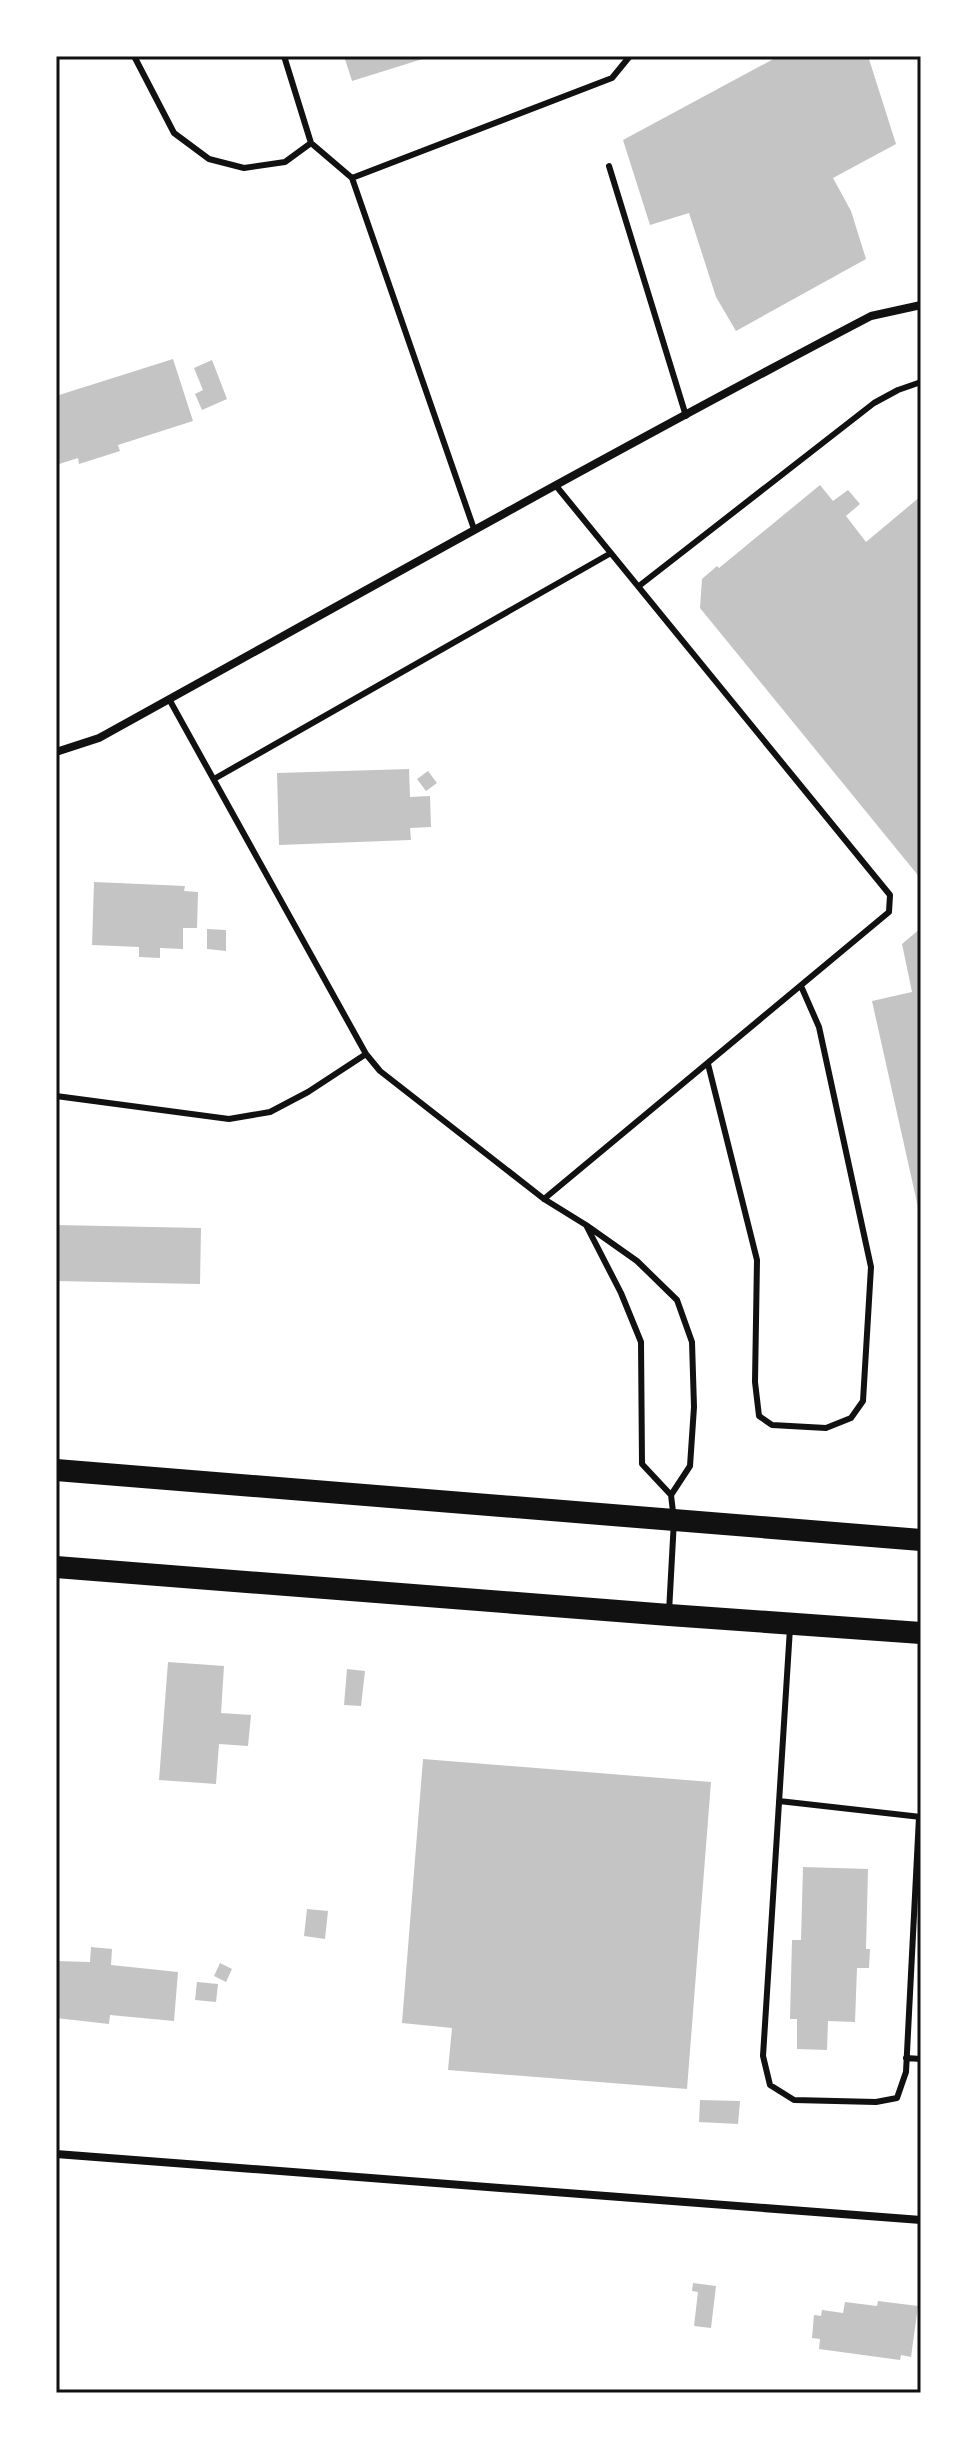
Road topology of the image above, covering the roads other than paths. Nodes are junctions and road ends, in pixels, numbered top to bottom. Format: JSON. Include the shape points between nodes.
{"nodes":[{"id":1,"x":134,"y":56,"type":"edge"},
{"id":2,"x":284,"y":56,"type":"edge"},
{"id":3,"x":630,"y":56,"type":"edge"},
{"id":4,"x":311,"y":143,"type":"junction"},
{"id":5,"x":609,"y":166,"type":"dead end"},
{"id":6,"x":352,"y":178,"type":"junction"},
{"id":7,"x":921,"y":305,"type":"edge"},
{"id":8,"x":921,"y":382,"type":"edge"},
{"id":9,"x":686,"y":416,"type":"junction"},
{"id":10,"x":557,"y":487,"type":"junction"},
{"id":11,"x":474,"y":529,"type":"junction"},
{"id":12,"x":611,"y":553,"type":"junction"},
{"id":13,"x":639,"y":586,"type":"junction"},
{"id":14,"x":169,"y":699,"type":"junction"},
{"id":15,"x":56,"y":752,"type":"edge"},
{"id":16,"x":214,"y":779,"type":"junction"},
{"id":17,"x":801,"y":986,"type":"junction"},
{"id":18,"x":366,"y":1054,"type":"junction"},
{"id":19,"x":708,"y":1064,"type":"junction"},
{"id":20,"x":56,"y":1096,"type":"edge"},
{"id":21,"x":544,"y":1199,"type":"junction"},
{"id":22,"x":586,"y":1225,"type":"junction"},
{"id":23,"x":56,"y":1470,"type":"edge"},
{"id":24,"x":671,"y":1495,"type":"junction"},
{"id":25,"x":674,"y":1520,"type":"junction"},
{"id":26,"x":921,"y":1540,"type":"edge"},
{"id":27,"x":56,"y":1567,"type":"edge"},
{"id":28,"x":669,"y":1615,"type":"junction"},
{"id":29,"x":791,"y":1624,"type":"junction"},
{"id":30,"x":921,"y":1633,"type":"edge"},
{"id":31,"x":779,"y":1801,"type":"junction"},
{"id":32,"x":920,"y":1817,"type":"edge"},
{"id":33,"x":906,"y":2058,"type":"junction"},
{"id":34,"x":921,"y":2059,"type":"edge"},
{"id":35,"x":56,"y":2154,"type":"edge"},
{"id":36,"x":921,"y":2220,"type":"edge"}],
"edges":[{"from":1,"to":4,"type":"lane","via":[[174,133],[209,159],[244,168],[285,162]]},
{"from":2,"to":4,"type":"lane"},
{"from":3,"to":6,"type":"lane","via":[[612,78]]},
{"from":4,"to":6,"type":"lane"},
{"from":5,"to":9,"type":"lane"},
{"from":6,"to":11,"type":"lane"},
{"from":7,"to":9,"type":"street","via":[[871,316]]},
{"from":8,"to":13,"type":"lane","via":[[874,403]]},
{"from":9,"to":10,"type":"street"},
{"from":10,"to":11,"type":"street"},
{"from":10,"to":12,"type":"lane"},
{"from":11,"to":14,"type":"street"},
{"from":12,"to":13,"type":"lane"},
{"from":12,"to":16,"type":"lane"},
{"from":13,"to":17,"type":"lane","via":[[890,895],[889,912]]},
{"from":14,"to":15,"type":"street","via":[[99,738]]},
{"from":14,"to":16,"type":"lane"},
{"from":16,"to":18,"type":"lane"},
{"from":17,"to":19,"type":"lane"},
{"from":17,"to":19,"type":"lane","via":[[819,1027],[871,1267],[863,1401],[851,1418],[826,1428],[772,1425],[759,1416],[757,1260]]},
{"from":18,"to":20,"type":"lane","via":[[270,1112],[229,1119]]},
{"from":18,"to":21,"type":"lane","via":[[380,1071]]},
{"from":19,"to":21,"type":"lane"},
{"from":21,"to":22,"type":"lane"},
{"from":22,"to":24,"type":"lane","via":[[641,1342],[642,1464]]},
{"from":22,"to":24,"type":"lane","via":[[637,1261],[677,1300],[692,1342],[690,1466]]},
{"from":23,"to":25,"type":"highway"},
{"from":24,"to":25,"type":"lane"},
{"from":25,"to":26,"type":"highway"},
{"from":25,"to":28,"type":"lane"},
{"from":27,"to":28,"type":"highway"},
{"from":28,"to":29,"type":"highway"},
{"from":29,"to":30,"type":"highway"},
{"from":29,"to":31,"type":"lane"},
{"from":31,"to":32,"type":"lane"},
{"from":31,"to":33,"type":"lane","via":[[763,2056],[770,2085],[794,2100],[897,2098]]},
{"from":32,"to":33,"type":"lane"},
{"from":33,"to":34,"type":"lane"},
{"from":35,"to":36,"type":"street"}]}
